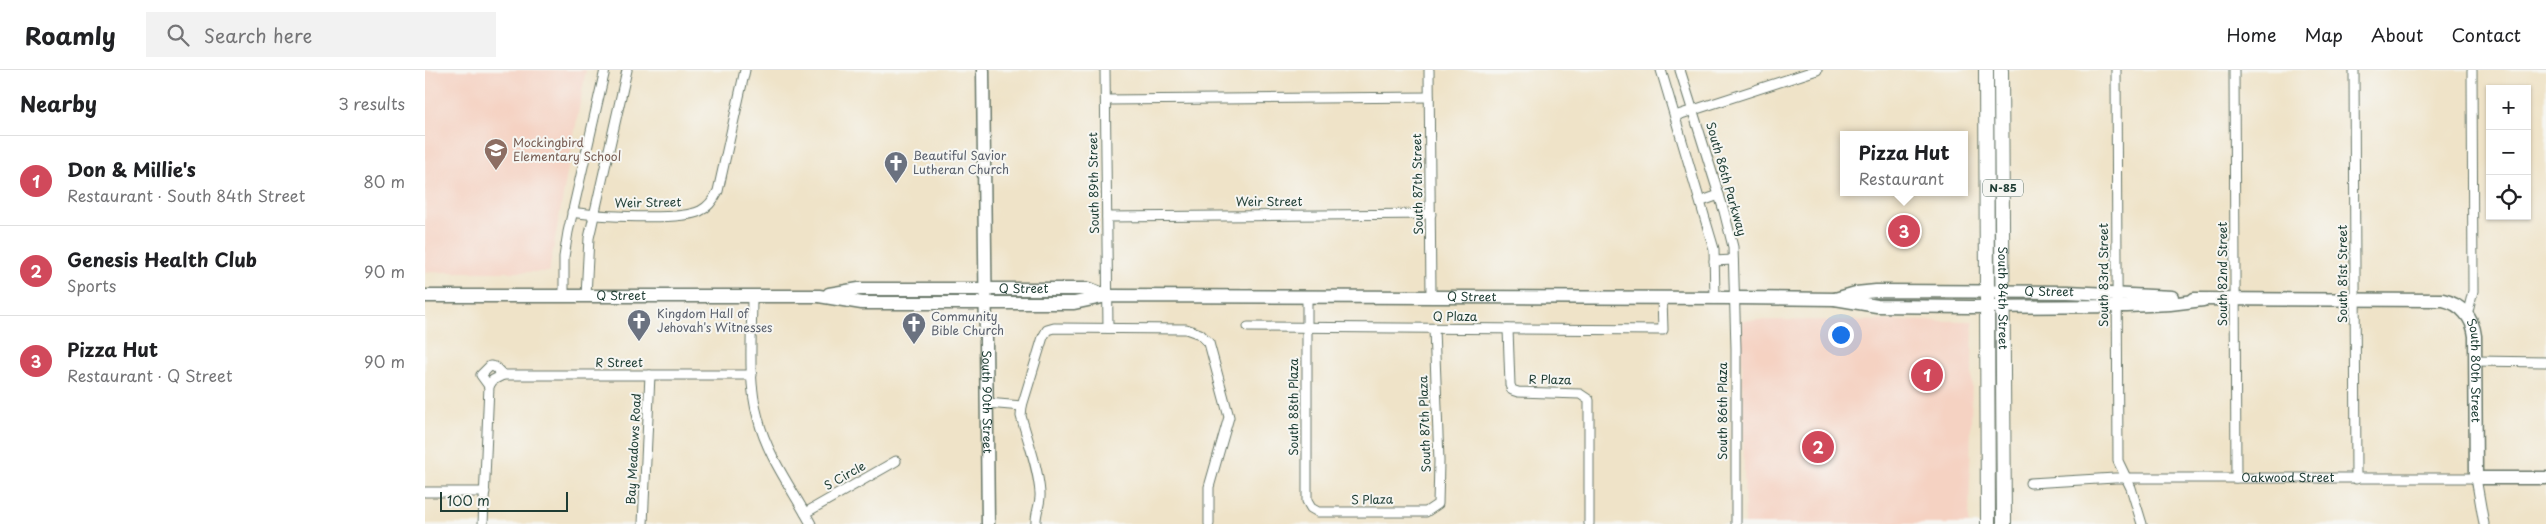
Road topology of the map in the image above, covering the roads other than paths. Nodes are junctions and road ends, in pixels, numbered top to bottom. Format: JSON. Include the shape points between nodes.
{"nodes":[{"id":1,"x":605,"y":70,"type":"edge"},
{"id":2,"x":627,"y":70,"type":"edge"},
{"id":3,"x":745,"y":70,"type":"edge"},
{"id":4,"x":983,"y":70,"type":"edge"},
{"id":5,"x":1105,"y":70,"type":"edge"},
{"id":6,"x":1429,"y":70,"type":"edge"},
{"id":7,"x":1672,"y":70,"type":"edge"},
{"id":8,"x":1680,"y":70,"type":"edge"},
{"id":9,"x":1817,"y":70,"type":"edge"},
{"id":10,"x":1986,"y":70,"type":"edge"},
{"id":11,"x":2001,"y":70,"type":"edge"},
{"id":12,"x":2116,"y":70,"type":"edge"},
{"id":13,"x":2234,"y":70,"type":"edge"},
{"id":14,"x":2354,"y":70,"type":"edge"},
{"id":15,"x":2472,"y":70,"type":"edge"},
{"id":16,"x":1662,"y":72,"type":"edge"},
{"id":17,"x":1429,"y":97,"type":"junction"},
{"id":18,"x":1106,"y":100,"type":"junction"},
{"id":19,"x":1693,"y":112,"type":"junction"},
{"id":20,"x":1675,"y":116,"type":"junction"},
{"id":21,"x":1719,"y":195,"type":"junction"},
{"id":22,"x":1701,"y":201,"type":"junction"},
{"id":23,"x":572,"y":212,"type":"junction"},
{"id":24,"x":1431,"y":214,"type":"junction"},
{"id":25,"x":594,"y":216,"type":"junction"},
{"id":26,"x":1107,"y":217,"type":"junction"},
{"id":27,"x":1733,"y":260,"type":"junction"},
{"id":28,"x":1714,"y":261,"type":"junction"},
{"id":29,"x":987,"y":289,"type":"junction"},
{"id":30,"x":1987,"y":292,"type":"junction"},
{"id":31,"x":2003,"y":292,"type":"junction"},
{"id":32,"x":2116,"y":293,"type":"junction"},
{"id":33,"x":425,"y":296,"type":"edge"},
{"id":34,"x":564,"y":296,"type":"junction"},
{"id":35,"x":586,"y":296,"type":"junction"},
{"id":36,"x":752,"y":296,"type":"junction"},
{"id":37,"x":819,"y":296,"type":"junction"},
{"id":38,"x":1107,"y":296,"type":"junction"},
{"id":39,"x":1307,"y":297,"type":"junction"},
{"id":40,"x":1431,"y":297,"type":"junction"},
{"id":41,"x":1662,"y":298,"type":"junction"},
{"id":42,"x":1715,"y":298,"type":"junction"},
{"id":43,"x":1735,"y":298,"type":"junction"},
{"id":44,"x":1835,"y":299,"type":"junction"},
{"id":45,"x":2235,"y":299,"type":"junction"},
{"id":46,"x":2203,"y":300,"type":"junction"},
{"id":47,"x":2355,"y":300,"type":"junction"},
{"id":48,"x":987,"y":303,"type":"junction"},
{"id":49,"x":2116,"y":306,"type":"junction"},
{"id":50,"x":1987,"y":307,"type":"junction"},
{"id":51,"x":2003,"y":307,"type":"junction"},
{"id":52,"x":2467,"y":316,"type":"junction"},
{"id":53,"x":1248,"y":327,"type":"dead end"},
{"id":54,"x":1108,"y":328,"type":"junction"},
{"id":55,"x":1307,"y":328,"type":"junction"},
{"id":56,"x":1434,"y":329,"type":"junction"},
{"id":57,"x":1508,"y":329,"type":"junction"},
{"id":58,"x":2475,"y":361,"type":"junction"},
{"id":59,"x":2546,"y":362,"type":"edge"},
{"id":60,"x":503,"y":375,"type":"junction"},
{"id":61,"x":650,"y":375,"type":"junction"},
{"id":62,"x":752,"y":375,"type":"junction"},
{"id":63,"x":489,"y":386,"type":"junction"},
{"id":64,"x":987,"y":403,"type":"junction"},
{"id":65,"x":1022,"y":406,"type":"junction"},
{"id":66,"x":897,"y":461,"type":"dead end"},
{"id":67,"x":2126,"y":478,"type":"junction"},
{"id":68,"x":2235,"y":478,"type":"junction"},
{"id":69,"x":2476,"y":478,"type":"junction"},
{"id":70,"x":2546,"y":478,"type":"edge"},
{"id":71,"x":2355,"y":479,"type":"junction"},
{"id":72,"x":2030,"y":483,"type":"dead end"},
{"id":73,"x":425,"y":492,"type":"edge"},
{"id":74,"x":485,"y":492,"type":"junction"},
{"id":75,"x":1318,"y":512,"type":"joint"},
{"id":76,"x":1426,"y":512,"type":"joint"},
{"id":77,"x":805,"y":513,"type":"junction"},
{"id":78,"x":483,"y":524,"type":"edge"},
{"id":79,"x":643,"y":524,"type":"edge"},
{"id":80,"x":811,"y":524,"type":"edge"},
{"id":81,"x":988,"y":524,"type":"edge"},
{"id":82,"x":1036,"y":524,"type":"edge"},
{"id":83,"x":1209,"y":524,"type":"edge"},
{"id":84,"x":1589,"y":524,"type":"edge"},
{"id":85,"x":1736,"y":524,"type":"edge"},
{"id":86,"x":1988,"y":524,"type":"edge"},
{"id":87,"x":2004,"y":524,"type":"edge"},
{"id":88,"x":2142,"y":524,"type":"edge"},
{"id":89,"x":2484,"y":524,"type":"edge"}],
"edges":[{"from":1,"to":23,"type":"street"},
{"from":2,"to":25,"type":"street"},
{"from":3,"to":25,"type":"street","name":"Weir Street","via":[[717,193],[707,207],[686,215]]},
{"from":4,"to":29,"type":"main road","name":"South 90th Street"},
{"from":5,"to":18,"type":"street","name":"South 89th Street"},
{"from":6,"to":17,"type":"street","name":"South 87th Street"},
{"from":7,"to":16,"type":"street"},
{"from":8,"to":19,"type":"street","name":"South 86th Parkway"},
{"from":9,"to":19,"type":"street"},
{"from":10,"to":30,"type":"main road","name":"South 84th Street","number":"N-85"},
{"from":11,"to":31,"type":"main road","name":"South 84th Street","number":"N-85"},
{"from":12,"to":32,"type":"street","name":"South 83rd Street"},
{"from":13,"to":45,"type":"street","name":"South 82nd Street"},
{"from":14,"to":47,"type":"street","name":"South 81st Street"},
{"from":15,"to":52,"type":"street","name":"South 80th Street","via":[[2473,300]]},
{"from":16,"to":20,"type":"street"},
{"from":17,"to":18,"type":"street"},
{"from":17,"to":24,"type":"street","name":"South 87th Street"},
{"from":18,"to":26,"type":"street","name":"South 89th Street"},
{"from":19,"to":20,"type":"street"},
{"from":19,"to":21,"type":"street","name":"South 86th Parkway"},
{"from":20,"to":22,"type":"street"},
{"from":21,"to":22,"type":"street"},
{"from":21,"to":27,"type":"street","name":"South 86th Parkway","via":[[1733,246]]},
{"from":22,"to":28,"type":"street","via":[[1714,249]]},
{"from":23,"to":25,"type":"street","name":"Weir Street"},
{"from":23,"to":34,"type":"street","via":[[564,257]]},
{"from":24,"to":26,"type":"street","name":"Weir Street"},
{"from":24,"to":40,"type":"street","name":"South 87th Street"},
{"from":25,"to":35,"type":"street","via":[[587,256]]},
{"from":26,"to":38,"type":"street","name":"South 89th Street"},
{"from":27,"to":28,"type":"street"},
{"from":27,"to":43,"type":"street","name":"South 86th Parkway"},
{"from":28,"to":42,"type":"street"},
{"from":29,"to":37,"type":"main road","name":"Q Street","via":[[859,289]]},
{"from":29,"to":38,"type":"main road","name":"Q Street","via":[[1089,289]]},
{"from":29,"to":48,"type":"main road","name":"South 90th Street"},
{"from":30,"to":31,"type":"main road","name":"Q Street"},
{"from":30,"to":44,"type":"main road","name":"Q Street","via":[[1877,291]]},
{"from":30,"to":50,"type":"main road","name":"South 84th Street","number":"N-85"},
{"from":31,"to":32,"type":"main road","name":"Q Street"},
{"from":31,"to":51,"type":"main road","name":"South 84th Street","number":"N-85"},
{"from":32,"to":46,"type":"main road","name":"Q Street"},
{"from":32,"to":49,"type":"street","name":"South 83rd Street"},
{"from":33,"to":34,"type":"main road","name":"Q Street"},
{"from":34,"to":35,"type":"main road","name":"Q Street"},
{"from":35,"to":36,"type":"main road","name":"Q Street"},
{"from":36,"to":37,"type":"main road","name":"Q Street"},
{"from":36,"to":62,"type":"street"},
{"from":37,"to":48,"type":"main road","name":"Q Street","via":[[862,303]]},
{"from":38,"to":39,"type":"main road","name":"Q Street"},
{"from":38,"to":48,"type":"main road","name":"Q Street","via":[[1074,303]]},
{"from":38,"to":54,"type":"street","name":"South 89th Street"},
{"from":39,"to":40,"type":"main road","name":"Q Street"},
{"from":39,"to":55,"type":"street","name":"South 88th Plaza"},
{"from":40,"to":41,"type":"main road","name":"Q Street"},
{"from":41,"to":42,"type":"main road","name":"Q Street"},
{"from":41,"to":57,"type":"street","name":"Q Plaza","via":[[1663,330]]},
{"from":42,"to":43,"type":"main road","name":"Q Street"},
{"from":43,"to":44,"type":"main road","name":"Q Street"},
{"from":43,"to":85,"type":"street","name":"South 86th Plaza"},
{"from":44,"to":50,"type":"main road","name":"Q Street","via":[[1877,306]]},
{"from":45,"to":46,"type":"main road","name":"Q Street"},
{"from":45,"to":47,"type":"main road","name":"Q Street"},
{"from":45,"to":68,"type":"street","name":"South 82nd Street"},
{"from":46,"to":49,"type":"main road","name":"Q Street"},
{"from":47,"to":52,"type":"main road","name":"Q Street","via":[[2443,300],[2457,305]]},
{"from":47,"to":71,"type":"street","name":"South 81st Street"},
{"from":48,"to":64,"type":"main road","name":"South 90th Street"},
{"from":49,"to":51,"type":"main road","name":"Q Street"},
{"from":49,"to":67,"type":"street","name":"South 83rd Street","via":[[2119,461]]},
{"from":50,"to":51,"type":"main road","name":"Q Street"},
{"from":50,"to":86,"type":"main road","name":"South 84th Street","number":"N-85"},
{"from":51,"to":87,"type":"main road","name":"South 84th Street","number":"N-85"},
{"from":52,"to":58,"type":"main road","name":"South 80th Street","via":[[2474,326]]},
{"from":53,"to":55,"type":"street","name":"Q Plaza"},
{"from":54,"to":65,"type":"street","via":[[1047,330]]},
{"from":54,"to":83,"type":"street","via":[[1186,329],[1200,334],[1209,343],[1229,417],[1209,487]]},
{"from":55,"to":56,"type":"street","name":"Q Plaza"},
{"from":55,"to":75,"type":"street","name":"South 88th Plaza","via":[[1307,501]]},
{"from":56,"to":57,"type":"street","name":"Q Plaza"},
{"from":56,"to":76,"type":"street","name":"South 87th Plaza","via":[[1439,499],[1434,508]]},
{"from":57,"to":84,"type":"street","name":"R Plaza","via":[[1510,385],[1513,390],[1587,397]]},
{"from":58,"to":59,"type":"street"},
{"from":58,"to":69,"type":"main road","name":"South 80th Street"},
{"from":60,"to":61,"type":"street","name":"R Street"},
{"from":60,"to":63,"type":"street"},
{"from":60,"to":63,"type":"street","name":"R Street","via":[[495,367],[485,369],[481,375]]},
{"from":61,"to":62,"type":"street","name":"R Street"},
{"from":61,"to":79,"type":"street","name":"Bay Meadows Road"},
{"from":62,"to":77,"type":"street","via":[[754,403],[763,435]]},
{"from":63,"to":74,"type":"street"},
{"from":64,"to":65,"type":"street"},
{"from":64,"to":81,"type":"main road","name":"South 90th Street"},
{"from":65,"to":82,"type":"street","via":[[1021,416],[1041,496],[1035,515]]},
{"from":66,"to":77,"type":"street","name":"S Circle"},
{"from":67,"to":68,"type":"street","name":"Oakwood Street"},
{"from":67,"to":72,"type":"street","name":"Oakwood Street"},
{"from":67,"to":88,"type":"street","name":"South 83rd Street"},
{"from":68,"to":71,"type":"street","name":"Oakwood Street"},
{"from":69,"to":70,"type":"main road","name":"Oakwood Street"},
{"from":69,"to":71,"type":"street","name":"Oakwood Street"},
{"from":69,"to":89,"type":"street","name":"South 80th Street"},
{"from":73,"to":74,"type":"street"},
{"from":74,"to":78,"type":"street"},
{"from":75,"to":76,"type":"street","name":"S Plaza"},
{"from":77,"to":80,"type":"street"}]}
